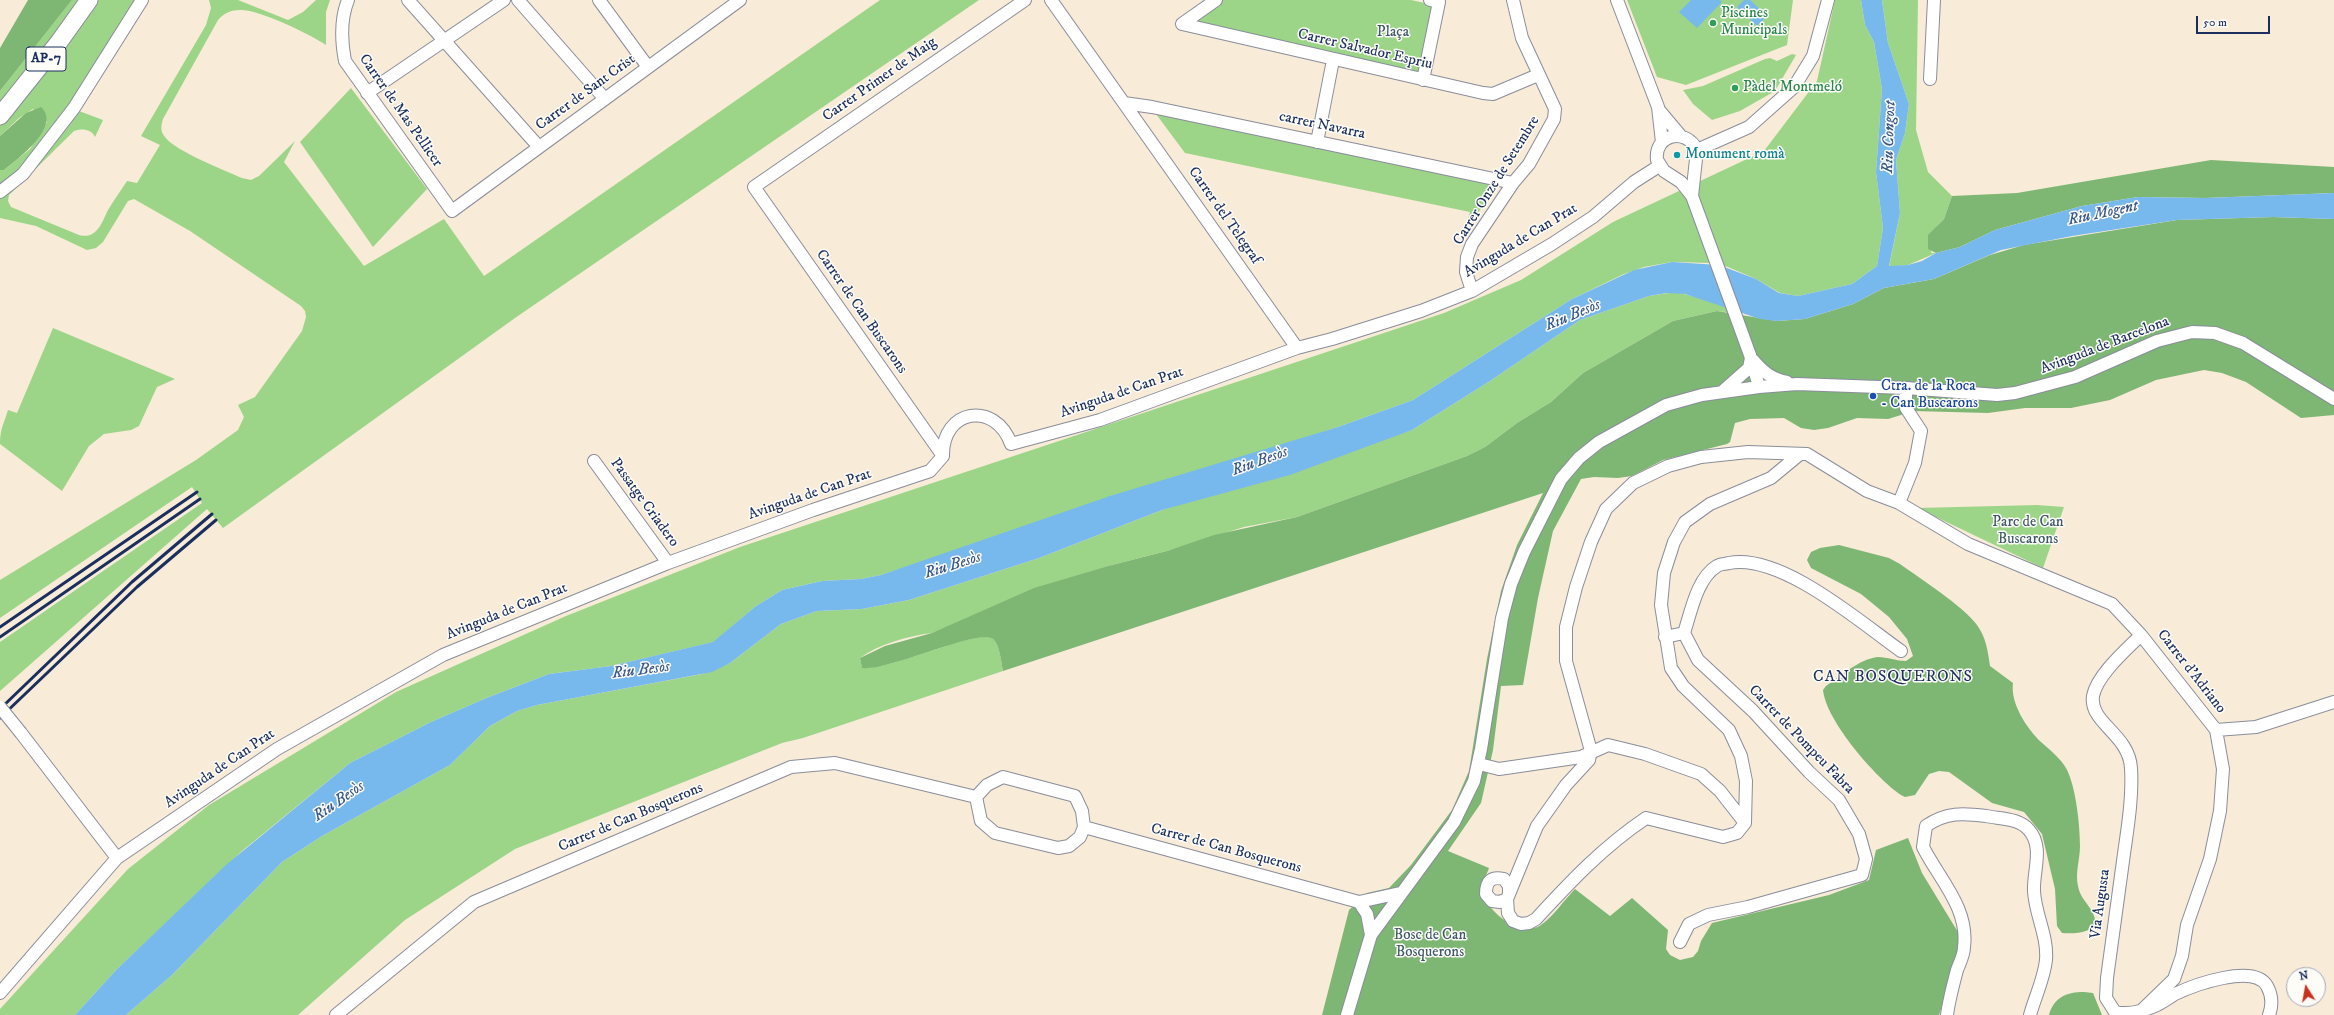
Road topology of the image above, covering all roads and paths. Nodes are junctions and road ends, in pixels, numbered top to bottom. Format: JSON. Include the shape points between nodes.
{"nodes":[{"id":1,"x":89,"y":0,"type":"edge"},
{"id":2,"x":142,"y":0,"type":"edge"},
{"id":3,"x":348,"y":0,"type":"edge"},
{"id":4,"x":408,"y":0,"type":"edge"},
{"id":5,"x":504,"y":0,"type":"edge"},
{"id":6,"x":518,"y":0,"type":"edge"},
{"id":7,"x":599,"y":0,"type":"edge"},
{"id":8,"x":740,"y":0,"type":"edge"},
{"id":9,"x":1025,"y":0,"type":"edge"},
{"id":10,"x":1051,"y":0,"type":"edge"},
{"id":11,"x":1216,"y":0,"type":"edge"},
{"id":12,"x":1512,"y":0,"type":"edge"},
{"id":13,"x":1617,"y":0,"type":"edge"},
{"id":14,"x":1828,"y":0,"type":"edge"},
{"id":15,"x":1934,"y":0,"type":"edge"},
{"id":16,"x":1434,"y":1,"type":"edge"},
{"id":17,"x":444,"y":41,"type":"junction"},
{"id":18,"x":1333,"y":60,"type":"junction"},
{"id":19,"x":648,"y":67,"type":"junction"},
{"id":20,"x":1538,"y":74,"type":"junction"},
{"id":21,"x":1930,"y":79,"type":"dead end"},
{"id":22,"x":1423,"y":80,"type":"junction"},
{"id":23,"x":367,"y":93,"type":"junction"},
{"id":24,"x":605,"y":99,"type":"junction"},
{"id":25,"x":1124,"y":103,"type":"junction"},
{"id":26,"x":1658,"y":107,"type":"junction"},
{"id":27,"x":0,"y":116,"type":"edge"},
{"id":28,"x":1680,"y":135,"type":"junction"},
{"id":29,"x":1317,"y":142,"type":"junction"},
{"id":30,"x":1662,"y":142,"type":"junction"},
{"id":31,"x":539,"y":147,"type":"junction"},
{"id":32,"x":1697,"y":150,"type":"junction"},
{"id":33,"x":1696,"y":164,"type":"junction"},
{"id":34,"x":1659,"y":166,"type":"junction"},
{"id":35,"x":1671,"y":175,"type":"junction"},
{"id":36,"x":1512,"y":183,"type":"junction"},
{"id":37,"x":754,"y":187,"type":"joint"},
{"id":38,"x":0,"y":192,"type":"edge"},
{"id":39,"x":1692,"y":196,"type":"junction"},
{"id":40,"x":452,"y":211,"type":"joint"},
{"id":41,"x":1472,"y":291,"type":"junction"},
{"id":42,"x":1297,"y":348,"type":"junction"},
{"id":43,"x":1750,"y":354,"type":"junction"},
{"id":44,"x":1797,"y":384,"type":"junction"},
{"id":45,"x":1759,"y":387,"type":"junction"},
{"id":46,"x":1906,"y":388,"type":"junction"},
{"id":47,"x":1723,"y":391,"type":"junction"},
{"id":48,"x":2334,"y":398,"type":"edge"},
{"id":49,"x":1800,"y":454,"type":"junction"},
{"id":50,"x":943,"y":456,"type":"junction"},
{"id":51,"x":594,"y":461,"type":"dead end"},
{"id":52,"x":1899,"y":503,"type":"junction"},
{"id":53,"x":668,"y":563,"type":"junction"},
{"id":54,"x":1684,"y":633,"type":"junction"},
{"id":55,"x":2141,"y":635,"type":"junction"},
{"id":56,"x":1665,"y":637,"type":"junction"},
{"id":57,"x":1901,"y":651,"type":"dead end"},
{"id":58,"x":2334,"y":702,"type":"edge"},
{"id":59,"x":0,"y":707,"type":"edge"},
{"id":60,"x":2216,"y":730,"type":"junction"},
{"id":61,"x":1591,"y":751,"type":"junction"},
{"id":62,"x":1479,"y":764,"type":"junction"},
{"id":63,"x":976,"y":797,"type":"junction"},
{"id":64,"x":1745,"y":823,"type":"junction"},
{"id":65,"x":1084,"y":827,"type":"junction"},
{"id":66,"x":117,"y":858,"type":"junction"},
{"id":67,"x":1400,"y":893,"type":"junction"},
{"id":68,"x":1359,"y":902,"type":"junction"},
{"id":69,"x":1371,"y":935,"type":"junction"},
{"id":70,"x":1680,"y":942,"type":"dead end"},
{"id":71,"x":0,"y":992,"type":"edge"},
{"id":72,"x":2142,"y":1011,"type":"junction"},
{"id":73,"x":336,"y":1015,"type":"edge"},
{"id":74,"x":1347,"y":1015,"type":"edge"},
{"id":75,"x":1947,"y":1015,"type":"edge"},
{"id":76,"x":2030,"y":1015,"type":"edge"},
{"id":77,"x":2270,"y":1015,"type":"edge"}],
"edges":[{"from":1,"to":27,"type":"highway","number":"AP-7"},
{"from":2,"to":38,"type":"street","via":[[74,108],[23,174]]},
{"from":3,"to":23,"type":"street","name":"Carrer de Mas Pellicer","via":[[343,12],[345,62]]},
{"from":4,"to":17,"type":"street"},
{"from":5,"to":17,"type":"street"},
{"from":6,"to":24,"type":"street"},
{"from":7,"to":19,"type":"street"},
{"from":8,"to":19,"type":"street","name":"Carrer de Sant Crist"},
{"from":9,"to":37,"type":"street","name":"Carrer Primer de Maig"},
{"from":10,"to":25,"type":"street","name":"Carrer del Telegraf"},
{"from":11,"to":18,"type":"street","name":"Carrer Salvador Espriu","via":[[1182,24]]},
{"from":12,"to":20,"type":"street","name":"Carrer Onze de Setembre","via":[[1522,38]]},
{"from":13,"to":26,"type":"street"},
{"from":14,"to":32,"type":"street","via":[[1813,56],[1794,87],[1749,127]]},
{"from":15,"to":21,"type":"street"},
{"from":16,"to":22,"type":"street"},
{"from":17,"to":23,"type":"street"},
{"from":17,"to":31,"type":"street"},
{"from":18,"to":22,"type":"street","name":"Carrer Salvador Espriu"},
{"from":18,"to":29,"type":"street"},
{"from":19,"to":24,"type":"street","name":"Carrer de Sant Crist"},
{"from":20,"to":22,"type":"street","name":"Carrer Salvador Espriu","via":[[1492,94]]},
{"from":20,"to":36,"type":"street","name":"Carrer Onze de Setembre","via":[[1555,109],[1554,119],[1529,164]]},
{"from":23,"to":40,"type":"street","name":"Carrer de Mas Pellicer"},
{"from":24,"to":31,"type":"street","name":"Carrer de Sant Crist"},
{"from":25,"to":29,"type":"street","name":"carrer Navarra"},
{"from":25,"to":42,"type":"street","name":"Carrer del Telegraf"},
{"from":26,"to":28,"type":"street"},
{"from":26,"to":30,"type":"street"},
{"from":28,"to":30,"type":"street","via":[[1669,136]]},
{"from":28,"to":32,"type":"street","via":[[1689,139]]},
{"from":29,"to":36,"type":"street","name":"carrer Navarra"},
{"from":30,"to":34,"type":"street","via":[[1656,155]]},
{"from":31,"to":40,"type":"street","name":"Carrer de Sant Crist"},
{"from":32,"to":33,"type":"street"},
{"from":33,"to":35,"type":"street","via":[[1687,173]]},
{"from":33,"to":39,"type":"street"},
{"from":34,"to":35,"type":"street"},
{"from":34,"to":41,"type":"street","name":"Avinguda de Can Prat","via":[[1634,182],[1593,217]]},
{"from":35,"to":39,"type":"street"},
{"from":36,"to":41,"type":"street","name":"Carrer Onze de Setembre","via":[[1472,244],[1467,257],[1466,272]]},
{"from":37,"to":50,"type":"street","name":"Carrer de Can Buscarons"},
{"from":39,"to":43,"type":"street"},
{"from":41,"to":42,"type":"street","name":"Avinguda de Can Prat","via":[[1421,311]]},
{"from":42,"to":50,"type":"street","name":"Avinguda de Can Prat","via":[[1114,416],[1027,441],[1011,444],[1007,433],[992,419],[982,416],[967,417],[953,425],[947,433],[943,444]]},
{"from":43,"to":44,"type":"street","via":[[1763,372],[1776,380]]},
{"from":43,"to":45,"type":"street"},
{"from":43,"to":47,"type":"street","via":[[1749,368]]},
{"from":44,"to":45,"type":"street"},
{"from":44,"to":46,"type":"street","name":"Avinguda de Barcelona"},
{"from":45,"to":47,"type":"street"},
{"from":46,"to":48,"type":"street","name":"Avinguda de Barcelona","via":[[2015,394],[2075,377],[2167,337],[2206,332],[2228,337],[2250,347]]},
{"from":46,"to":52,"type":"street","via":[[1906,408],[1921,431],[1914,463]]},
{"from":47,"to":62,"type":"street","via":[[1680,400],[1656,410],[1589,449],[1562,479],[1524,552],[1506,600]]},
{"from":49,"to":52,"type":"street","name":"Carrer d'Adriano","via":[[1807,454],[1867,491]]},
{"from":49,"to":56,"type":"street","via":[[1771,478],[1710,504],[1685,522],[1674,542],[1664,573],[1661,605]]},
{"from":49,"to":61,"type":"street","name":"Carrer d'Adriano","via":[[1748,452],[1701,457],[1668,466],[1633,483],[1606,509],[1583,564],[1566,627],[1566,661]]},
{"from":50,"to":53,"type":"street","name":"Avinguda de Can Prat","via":[[930,471]]},
{"from":51,"to":53,"type":"street","name":"Passatge Criadero"},
{"from":52,"to":55,"type":"street","name":"Carrer d'Adriano","via":[[1968,544],[2112,604]]},
{"from":53,"to":66,"type":"street","name":"Avinguda de Can Prat","via":[[443,655],[276,749]]},
{"from":54,"to":56,"type":"street"},
{"from":54,"to":57,"type":"street","via":[[1703,581],[1718,566],[1738,562],[1756,563],[1780,571],[1822,595]]},
{"from":54,"to":70,"type":"street","name":"Carrer de Pompeu Fabra","via":[[1698,660],[1839,800],[1859,834],[1866,859],[1862,875],[1748,907],[1708,915],[1689,924]]},
{"from":55,"to":60,"type":"street","name":"Carrer d'Adriano"},
{"from":55,"to":72,"type":"street","name":"Via Augusta","via":[[2104,675],[2095,688],[2093,699],[2095,710],[2104,724],[2126,747],[2131,767],[2130,813],[2106,998],[2115,1012],[2125,1014]]},
{"from":56,"to":64,"type":"street","via":[[1671,668],[1683,686],[1729,730],[1741,756],[1746,782]]},
{"from":58,"to":60,"type":"street","via":[[2256,727]]},
{"from":59,"to":66,"type":"street","bridge":true},
{"from":60,"to":72,"type":"street","name":"Carrer d'Adriano","via":[[2223,769],[2220,811],[2210,858],[2187,925],[2182,956],[2174,979]]},
{"from":61,"to":62,"type":"street","via":[[1581,757],[1499,769]]},
{"from":61,"to":64,"type":"street","via":[[1608,745],[1646,754],[1701,774],[1720,790]]},
{"from":61,"to":64,"type":"street","via":[[1589,760],[1566,785],[1537,826],[1508,896],[1508,913],[1513,921],[1521,924],[1536,919],[1605,848],[1646,818],[1722,837],[1737,834]]},
{"from":62,"to":67,"type":"street","via":[[1454,822]]},
{"from":63,"to":65,"type":"street","via":[[987,785],[1003,777],[1075,796],[1082,811]]},
{"from":63,"to":65,"type":"street","via":[[981,821],[995,833],[1058,848],[1069,846],[1080,837]]},
{"from":63,"to":73,"type":"street","name":"Carrer de Can Bosquerons","via":[[835,763],[791,767],[474,902]]},
{"from":65,"to":68,"type":"street","name":"Carrer de Can Bosquerons"},
{"from":66,"to":71,"type":"street","name":"Avinguda de Can Prat"},
{"from":67,"to":68,"type":"street","name":"Carrer de Can Bosquerons"},
{"from":67,"to":69,"type":"street"},
{"from":68,"to":69,"type":"street","via":[[1367,914]]},
{"from":69,"to":74,"type":"street"},
{"from":72,"to":77,"type":"street","name":"Via Augusta","via":[[2200,985],[2248,975],[2264,981],[2271,994]]},
{"from":75,"to":76,"type":"street","via":[[1948,1002],[1963,953],[1963,927],[1960,910],[1923,846],[1926,826],[1938,818],[1954,814],[2018,821],[2034,837],[2037,858],[2034,890],[2044,934],[2046,957]]}]}
